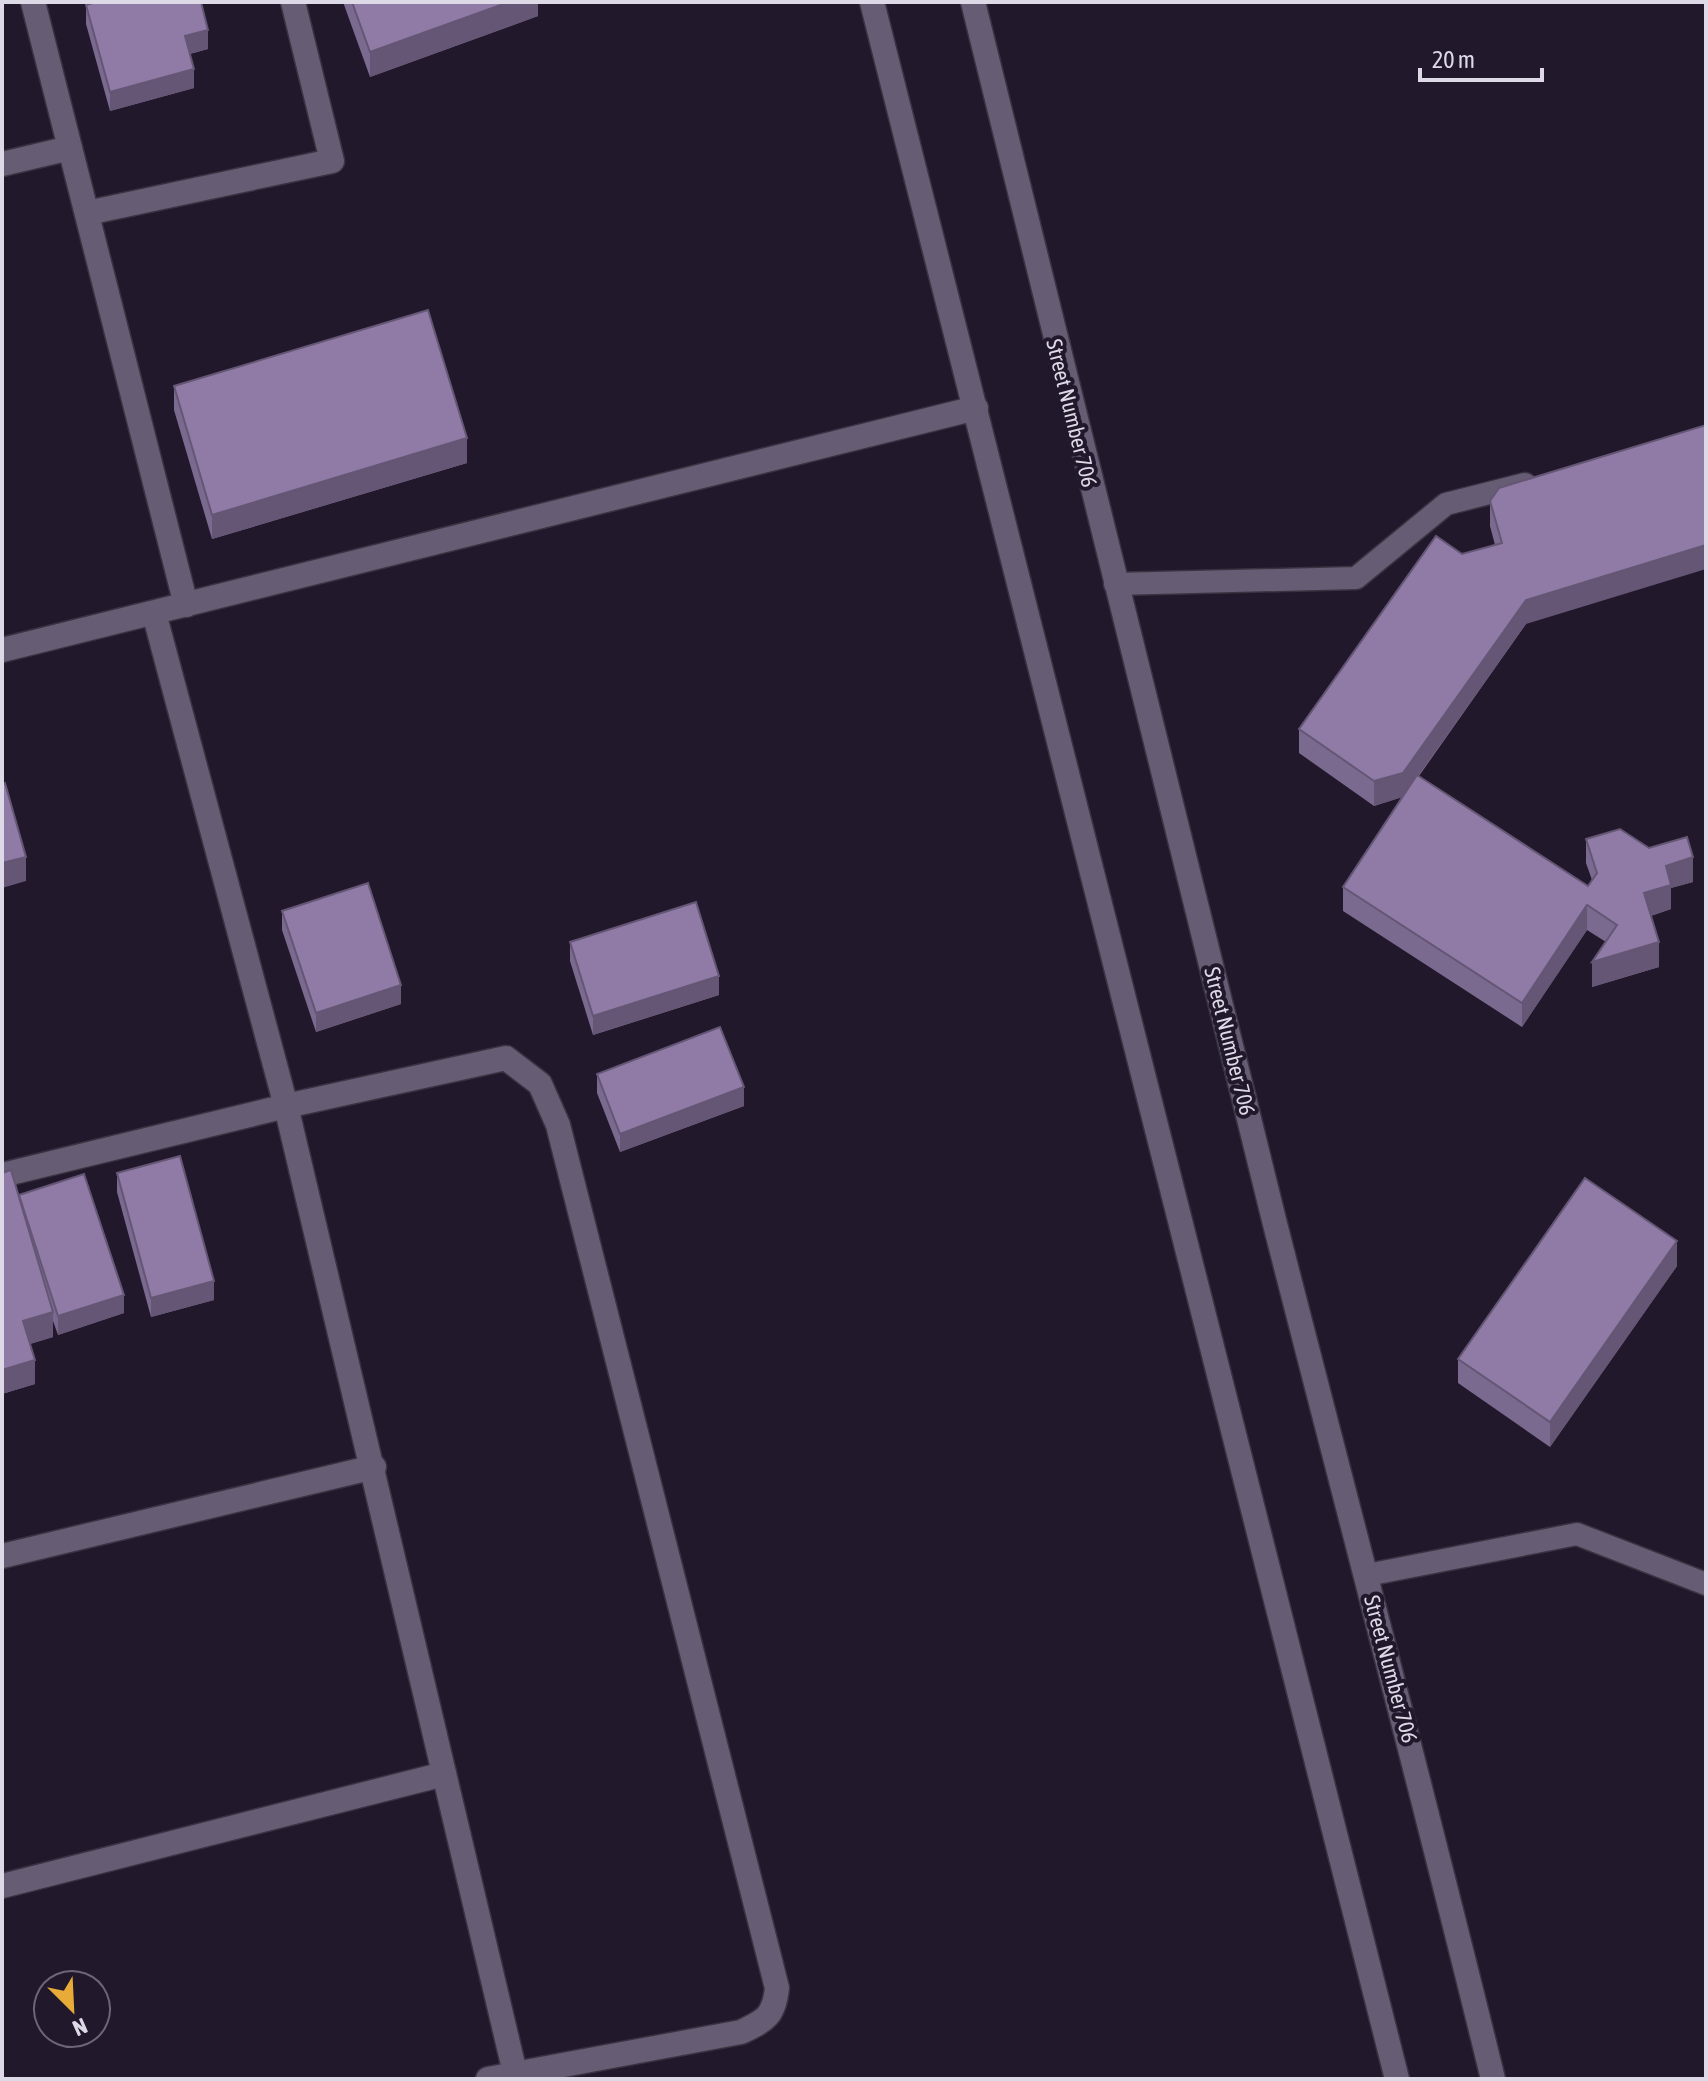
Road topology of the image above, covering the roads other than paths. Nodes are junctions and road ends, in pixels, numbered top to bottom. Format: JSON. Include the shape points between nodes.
{"nodes":[{"id":1,"x":33,"y":2,"type":"edge"},
{"id":2,"x":293,"y":2,"type":"edge"},
{"id":3,"x":872,"y":2,"type":"edge"},
{"id":4,"x":973,"y":2,"type":"edge"},
{"id":5,"x":70,"y":148,"type":"junction"},
{"id":6,"x":2,"y":164,"type":"edge"},
{"id":7,"x":87,"y":213,"type":"junction"},
{"id":8,"x":976,"y":408,"type":"junction"},
{"id":9,"x":1553,"y":477,"type":"edge"},
{"id":10,"x":1115,"y":584,"type":"junction"},
{"id":11,"x":186,"y":605,"type":"junction"},
{"id":12,"x":154,"y":613,"type":"junction"},
{"id":13,"x":2,"y":650,"type":"edge"},
{"id":14,"x":286,"y":1106,"type":"junction"},
{"id":15,"x":2,"y":1175,"type":"edge"},
{"id":16,"x":374,"y":1467,"type":"junction"},
{"id":17,"x":2,"y":1556,"type":"edge"},
{"id":18,"x":1367,"y":1575,"type":"junction"},
{"id":19,"x":1706,"y":1584,"type":"edge"},
{"id":20,"x":444,"y":1774,"type":"junction"},
{"id":21,"x":2,"y":1886,"type":"edge"},
{"id":22,"x":515,"y":2073,"type":"junction"},
{"id":23,"x":488,"y":2079,"type":"edge"},
{"id":24,"x":1397,"y":2079,"type":"edge"},
{"id":25,"x":1493,"y":2079,"type":"edge"}],
"edges":[{"from":1,"to":5,"type":"street"},
{"from":2,"to":7,"type":"street","via":[[332,161]]},
{"from":3,"to":8,"type":"street"},
{"from":4,"to":10,"type":"street","name":"Street Number 706"},
{"from":5,"to":6,"type":"street"},
{"from":5,"to":7,"type":"street"},
{"from":7,"to":11,"type":"street"},
{"from":8,"to":11,"type":"street"},
{"from":8,"to":24,"type":"street"},
{"from":9,"to":10,"type":"lane","via":[[1446,504],[1356,578]]},
{"from":10,"to":18,"type":"street","name":"Street Number 706"},
{"from":11,"to":12,"type":"street"},
{"from":12,"to":13,"type":"street"},
{"from":12,"to":14,"type":"street"},
{"from":14,"to":15,"type":"street"},
{"from":14,"to":16,"type":"street"},
{"from":14,"to":22,"type":"street","via":[[506,1058],[540,1084],[558,1125],[772,1965],[775,2008],[763,2022],[741,2032]]},
{"from":16,"to":17,"type":"street"},
{"from":16,"to":20,"type":"street"},
{"from":18,"to":19,"type":"lane","via":[[1577,1534]]},
{"from":18,"to":25,"type":"street","name":"Street Number 706"},
{"from":20,"to":21,"type":"street"},
{"from":20,"to":22,"type":"street"},
{"from":22,"to":23,"type":"street"}]}
